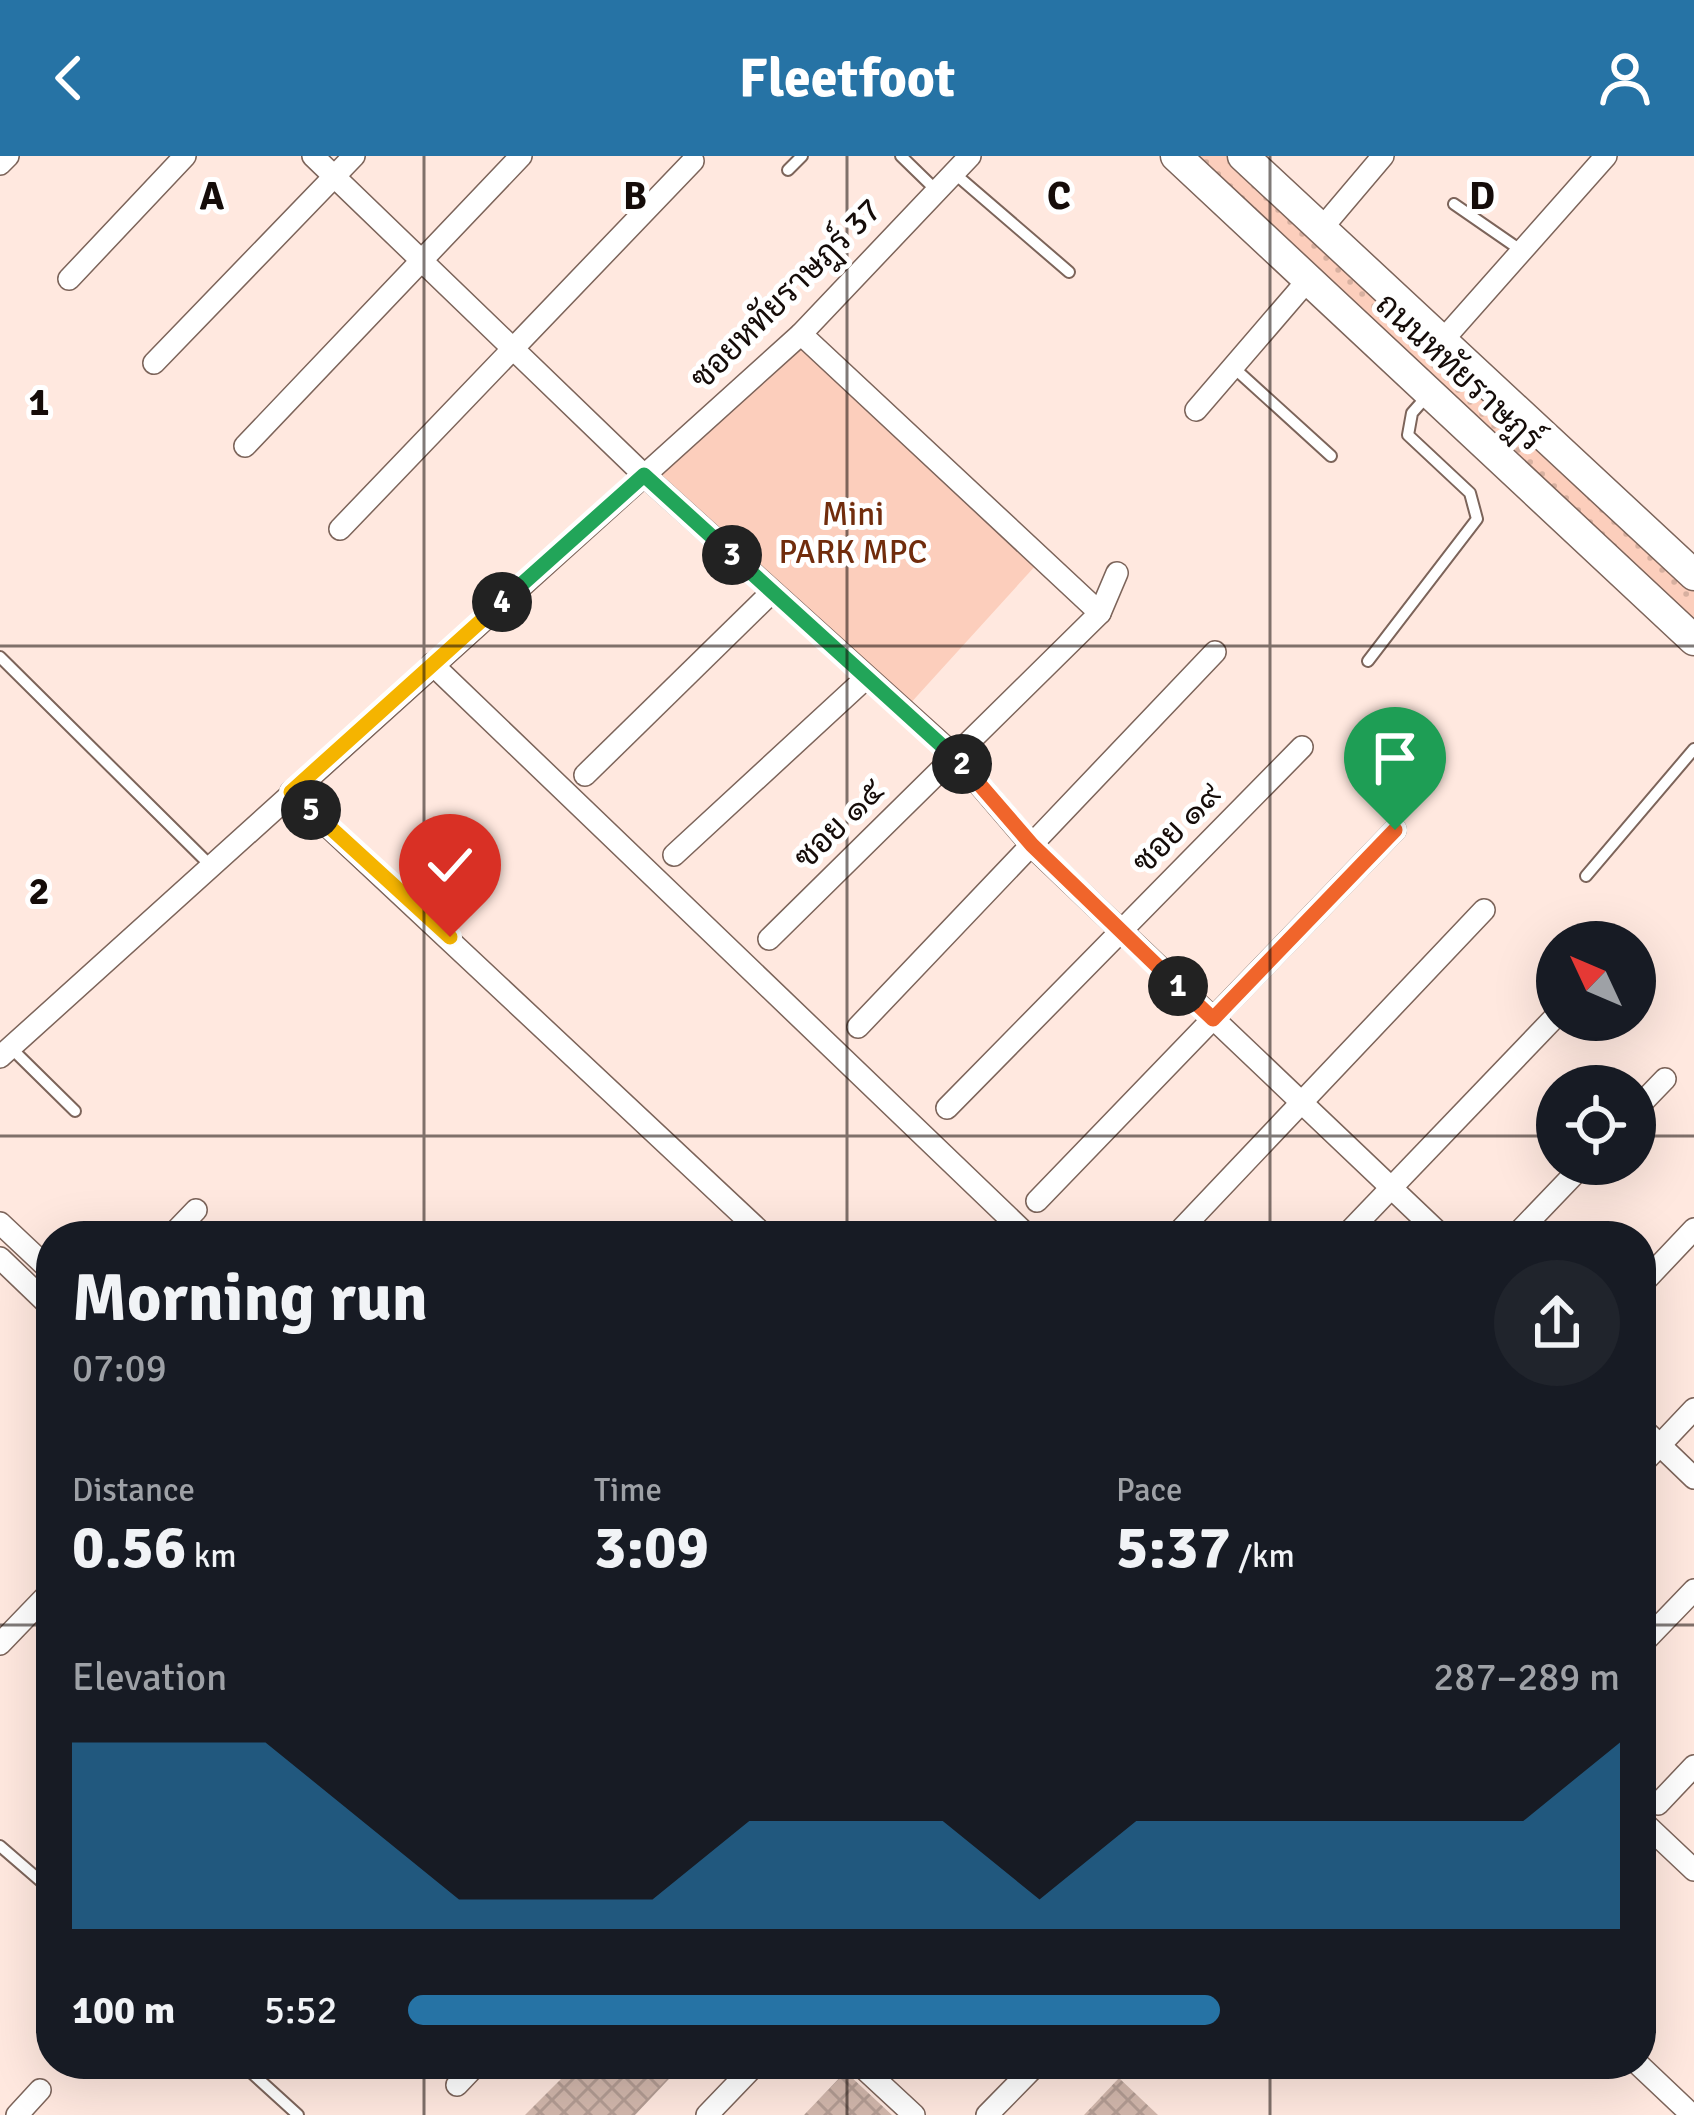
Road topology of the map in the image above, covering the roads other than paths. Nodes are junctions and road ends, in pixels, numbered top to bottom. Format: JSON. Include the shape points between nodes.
{"nodes":[{"id":1,"x":8,"y":156,"type":"edge"},
{"id":2,"x":184,"y":156,"type":"edge"},
{"id":3,"x":313,"y":156,"type":"edge"},
{"id":4,"x":354,"y":156,"type":"edge"},
{"id":5,"x":520,"y":156,"type":"edge"},
{"id":6,"x":802,"y":156,"type":"edge"},
{"id":7,"x":901,"y":156,"type":"edge"},
{"id":8,"x":1176,"y":156,"type":"edge"},
{"id":9,"x":1243,"y":156,"type":"edge"},
{"id":10,"x":1383,"y":156,"type":"edge"},
{"id":11,"x":1606,"y":156,"type":"edge"},
{"id":12,"x":693,"y":161,"type":"dead end"},
{"id":13,"x":0,"y":164,"type":"edge"},
{"id":14,"x":962,"y":164,"type":"edge"},
{"id":15,"x":788,"y":170,"type":"dead end"},
{"id":16,"x":334,"y":177,"type":"junction"},
{"id":17,"x":937,"y":191,"type":"junction"},
{"id":18,"x":1454,"y":204,"type":"dead end"},
{"id":19,"x":1322,"y":228,"type":"junction"},
{"id":20,"x":1522,"y":251,"type":"junction"},
{"id":21,"x":421,"y":262,"type":"junction"},
{"id":22,"x":1069,"y":272,"type":"dead end"},
{"id":23,"x":69,"y":278,"type":"dead end"},
{"id":24,"x":1307,"y":281,"type":"junction"},
{"id":25,"x":801,"y":334,"type":"junction"},
{"id":26,"x":1442,"y":341,"type":"junction"},
{"id":27,"x":512,"y":348,"type":"junction"},
{"id":28,"x":154,"y":363,"type":"dead end"},
{"id":29,"x":1233,"y":367,"type":"junction"},
{"id":30,"x":1429,"y":394,"type":"junction"},
{"id":31,"x":1196,"y":410,"type":"dead end"},
{"id":32,"x":245,"y":446,"type":"dead end"},
{"id":33,"x":1331,"y":456,"type":"dead end"},
{"id":34,"x":644,"y":475,"type":"junction"},
{"id":35,"x":340,"y":529,"type":"dead end"},
{"id":36,"x":1117,"y":574,"type":"dead end"},
{"id":37,"x":1694,"y":575,"type":"edge"},
{"id":38,"x":772,"y":592,"type":"junction"},
{"id":39,"x":1100,"y":613,"type":"junction"},
{"id":40,"x":1694,"y":640,"type":"edge"},
{"id":41,"x":1215,"y":652,"type":"dead end"},
{"id":42,"x":0,"y":657,"type":"edge"},
{"id":43,"x":1369,"y":661,"type":"dead end"},
{"id":44,"x":432,"y":664,"type":"junction"},
{"id":45,"x":866,"y":678,"type":"junction"},
{"id":46,"x":1302,"y":747,"type":"dead end"},
{"id":47,"x":1694,"y":748,"type":"edge"},
{"id":48,"x":954,"y":755,"type":"junction"},
{"id":49,"x":585,"y":775,"type":"dead end"},
{"id":50,"x":291,"y":792,"type":"junction"},
{"id":51,"x":1395,"y":830,"type":"dead end"},
{"id":52,"x":1032,"y":845,"type":"junction"},
{"id":53,"x":674,"y":855,"type":"dead end"},
{"id":54,"x":210,"y":865,"type":"junction"},
{"id":55,"x":1586,"y":876,"type":"dead end"},
{"id":56,"x":1484,"y":910,"type":"dead end"},
{"id":57,"x":1122,"y":932,"type":"junction"},
{"id":58,"x":770,"y":939,"type":"dead end"},
{"id":59,"x":1213,"y":1019,"type":"junction"},
{"id":60,"x":858,"y":1027,"type":"dead end"},
{"id":61,"x":1536,"y":1037,"type":"edge"},
{"id":62,"x":5,"y":1052,"type":"edge"},
{"id":63,"x":1665,"y":1078,"type":"dead end"},
{"id":64,"x":1656,"y":1088,"type":"edge"},
{"id":65,"x":1302,"y":1103,"type":"junction"},
{"id":66,"x":947,"y":1108,"type":"dead end"},
{"id":67,"x":75,"y":1111,"type":"dead end"},
{"id":68,"x":1564,"y":1185,"type":"edge"},
{"id":69,"x":1391,"y":1188,"type":"junction"},
{"id":70,"x":1037,"y":1201,"type":"dead end"},
{"id":71,"x":196,"y":1210,"type":"dead end"},
{"id":72,"x":185,"y":1221,"type":"edge"},
{"id":73,"x":749,"y":1221,"type":"edge"},
{"id":74,"x":1012,"y":1221,"type":"edge"},
{"id":75,"x":1189,"y":1221,"type":"edge"},
{"id":76,"x":1359,"y":1221,"type":"edge"},
{"id":77,"x":1426,"y":1221,"type":"edge"},
{"id":78,"x":1529,"y":1221,"type":"edge"},
{"id":79,"x":0,"y":1223,"type":"edge"},
{"id":80,"x":1694,"y":1229,"type":"edge"},
{"id":81,"x":36,"y":1256,"type":"edge"},
{"id":82,"x":0,"y":1258,"type":"edge"},
{"id":83,"x":1656,"y":1269,"type":"edge"},
{"id":84,"x":36,"y":1293,"type":"edge"},
{"id":85,"x":1694,"y":1409,"type":"edge"},
{"id":86,"x":1656,"y":1441,"type":"edge"},
{"id":87,"x":1660,"y":1445,"type":"junction"},
{"id":88,"x":1656,"y":1449,"type":"edge"},
{"id":89,"x":1694,"y":1478,"type":"edge"},
{"id":90,"x":1694,"y":1590,"type":"edge"},
{"id":91,"x":36,"y":1607,"type":"edge"},
{"id":92,"x":1656,"y":1629,"type":"edge"},
{"id":93,"x":0,"y":1644,"type":"edge"},
{"id":94,"x":1694,"y":1766,"type":"edge"},
{"id":95,"x":1656,"y":1805,"type":"edge"},
{"id":96,"x":1656,"y":1821,"type":"edge"},
{"id":97,"x":0,"y":1846,"type":"edge"},
{"id":98,"x":1694,"y":1870,"type":"edge"},
{"id":99,"x":36,"y":1877,"type":"edge"},
{"id":100,"x":258,"y":2079,"type":"edge"},
{"id":101,"x":463,"y":2079,"type":"edge"},
{"id":102,"x":742,"y":2079,"type":"edge"},
{"id":103,"x":876,"y":2079,"type":"edge"},
{"id":104,"x":1022,"y":2079,"type":"edge"},
{"id":105,"x":1654,"y":2079,"type":"edge"},
{"id":106,"x":457,"y":2085,"type":"dead end"},
{"id":107,"x":40,"y":2090,"type":"dead end"},
{"id":108,"x":17,"y":2115,"type":"edge"},
{"id":109,"x":298,"y":2115,"type":"edge"},
{"id":110,"x":707,"y":2115,"type":"edge"},
{"id":111,"x":914,"y":2115,"type":"edge"},
{"id":112,"x":987,"y":2115,"type":"edge"},
{"id":113,"x":1692,"y":2115,"type":"edge"}],
"edges":[{"from":1,"to":13,"type":"street"},
{"from":2,"to":23,"type":"street"},
{"from":3,"to":16,"type":"street"},
{"from":4,"to":16,"type":"street"},
{"from":5,"to":21,"type":"street"},
{"from":6,"to":15,"type":"lane"},
{"from":7,"to":17,"type":"lane"},
{"from":8,"to":24,"type":"main road","name":"ถนนหทัยราษฎร์"},
{"from":9,"to":19,"type":"main road","name":"ถนนหทัยราษฎร์"},
{"from":10,"to":19,"type":"street"},
{"from":11,"to":20,"type":"street"},
{"from":12,"to":27,"type":"street"},
{"from":14,"to":17,"type":"street","name":"ซอยหทัยราษฎร์ 37"},
{"from":14,"to":22,"type":"lane"},
{"from":16,"to":21,"type":"street"},
{"from":16,"to":28,"type":"street"},
{"from":17,"to":25,"type":"street","name":"ซอยหทัยราษฎร์ 37"},
{"from":18,"to":20,"type":"lane"},
{"from":19,"to":26,"type":"main road","name":"ถนนหทัยราษฎร์"},
{"from":20,"to":26,"type":"street"},
{"from":21,"to":27,"type":"street"},
{"from":21,"to":32,"type":"street"},
{"from":24,"to":29,"type":"street"},
{"from":24,"to":30,"type":"main road","name":"ถนนหทัยราษฎร์"},
{"from":25,"to":34,"type":"street","name":"ซอยหทัยราษฎร์ 37"},
{"from":25,"to":39,"type":"street"},
{"from":26,"to":37,"type":"main road","name":"ถนนหทัยราษฎร์"},
{"from":27,"to":34,"type":"street"},
{"from":27,"to":35,"type":"street"},
{"from":29,"to":31,"type":"street"},
{"from":29,"to":33,"type":"lane"},
{"from":30,"to":40,"type":"main road","name":"ถนนหทัยราษฎร์"},
{"from":30,"to":43,"type":"lane","via":[[1412,413],[1408,435],[1470,493],[1477,519]]},
{"from":34,"to":38,"type":"street"},
{"from":34,"to":44,"type":"street","name":"ซอยหทัยราษฎร์ 37"},
{"from":36,"to":39,"type":"street"},
{"from":38,"to":45,"type":"street"},
{"from":38,"to":49,"type":"street"},
{"from":39,"to":48,"type":"street","name":"ซอย ๑๕"},
{"from":41,"to":52,"type":"street"},
{"from":42,"to":54,"type":"lane"},
{"from":44,"to":50,"type":"street","name":"ซอยหทัยราษฎร์ 37"},
{"from":44,"to":74,"type":"street"},
{"from":45,"to":48,"type":"street"},
{"from":45,"to":53,"type":"street"},
{"from":46,"to":57,"type":"street","name":"ซอย ๑๙"},
{"from":47,"to":55,"type":"lane"},
{"from":48,"to":52,"type":"street"},
{"from":48,"to":58,"type":"street","name":"ซอย ๑๕"},
{"from":50,"to":54,"type":"street","name":"ซอยหทัยราษฎร์ 37"},
{"from":50,"to":73,"type":"street"},
{"from":51,"to":59,"type":"street"},
{"from":52,"to":57,"type":"street"},
{"from":52,"to":60,"type":"street"},
{"from":54,"to":62,"type":"street","name":"ซอยหทัยราษฎร์ 37"},
{"from":56,"to":65,"type":"street"},
{"from":57,"to":59,"type":"street"},
{"from":57,"to":66,"type":"street","name":"ซอย ๑๙"},
{"from":59,"to":65,"type":"street"},
{"from":59,"to":70,"type":"street"},
{"from":61,"to":69,"type":"street"},
{"from":62,"to":67,"type":"lane"},
{"from":63,"to":64,"type":"street"},
{"from":65,"to":69,"type":"street"},
{"from":65,"to":75,"type":"street"},
{"from":68,"to":78,"type":"street"},
{"from":69,"to":76,"type":"street"},
{"from":69,"to":77,"type":"street"},
{"from":71,"to":72,"type":"street"},
{"from":79,"to":81,"type":"street"},
{"from":80,"to":83,"type":"street"},
{"from":82,"to":84,"type":"street"},
{"from":85,"to":87,"type":"street"},
{"from":86,"to":87,"type":"street"},
{"from":87,"to":88,"type":"street"},
{"from":87,"to":89,"type":"street"},
{"from":90,"to":92,"type":"street"},
{"from":91,"to":93,"type":"street"},
{"from":94,"to":95,"type":"street"},
{"from":96,"to":98,"type":"street"},
{"from":97,"to":99,"type":"lane"},
{"from":100,"to":109,"type":"lane"},
{"from":101,"to":106,"type":"street"},
{"from":102,"to":110,"type":"street"},
{"from":103,"to":111,"type":"street"},
{"from":104,"to":112,"type":"street"},
{"from":105,"to":113,"type":"street"},
{"from":107,"to":108,"type":"street"}]}
